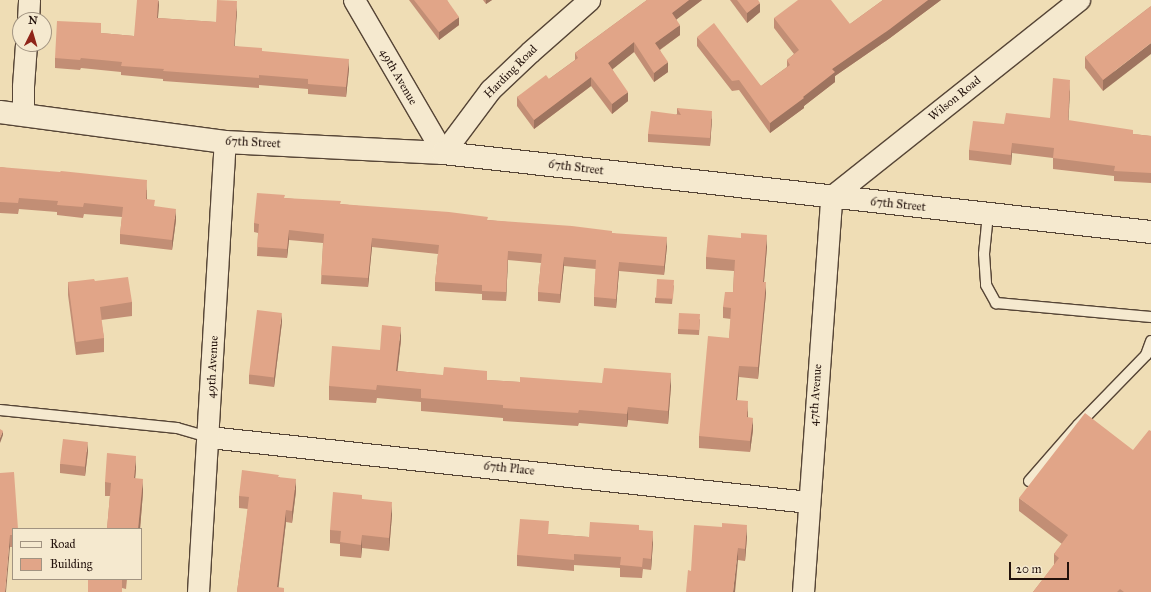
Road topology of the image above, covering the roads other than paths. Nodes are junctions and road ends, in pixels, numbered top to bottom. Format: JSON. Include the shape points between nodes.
{"nodes":[{"id":1,"x":29,"y":0,"type":"edge"},
{"id":2,"x":354,"y":0,"type":"edge"},
{"id":3,"x":589,"y":0,"type":"edge"},
{"id":4,"x":1078,"y":0,"type":"edge"},
{"id":5,"x":28,"y":12,"type":"edge"},
{"id":6,"x":25,"y":52,"type":"edge"},
{"id":7,"x":0,"y":112,"type":"edge"},
{"id":8,"x":23,"y":114,"type":"junction"},
{"id":9,"x":226,"y":142,"type":"junction"},
{"id":10,"x":443,"y":153,"type":"junction"},
{"id":11,"x":831,"y":198,"type":"junction"},
{"id":12,"x":988,"y":214,"type":"junction"},
{"id":13,"x":1151,"y":232,"type":"edge"},
{"id":14,"x":1151,"y":317,"type":"edge"},
{"id":15,"x":1151,"y":340,"type":"edge"},
{"id":16,"x":0,"y":410,"type":"edge"},
{"id":17,"x":209,"y":437,"type":"junction"},
{"id":18,"x":1029,"y":481,"type":"dead end"},
{"id":19,"x":808,"y":502,"type":"junction"},
{"id":20,"x":198,"y":592,"type":"edge"},
{"id":21,"x":803,"y":592,"type":"edge"}],
"edges":[{"from":1,"to":5,"type":"street"},
{"from":2,"to":10,"type":"street","name":"49th Avenue"},
{"from":3,"to":10,"type":"street","name":"Harding Road","via":[[490,90]]},
{"from":4,"to":11,"type":"street","name":"Wilson Road"},
{"from":6,"to":8,"type":"street"},
{"from":7,"to":8,"type":"street","name":"67th Street"},
{"from":8,"to":9,"type":"street","name":"67th Street"},
{"from":9,"to":10,"type":"street","name":"67th Street"},
{"from":9,"to":17,"type":"street","name":"49th Avenue"},
{"from":10,"to":11,"type":"street","name":"67th Street"},
{"from":11,"to":12,"type":"street","name":"67th Street"},
{"from":11,"to":19,"type":"street","name":"47th Avenue"},
{"from":12,"to":13,"type":"street","name":"67th Street"},
{"from":12,"to":14,"type":"lane","via":[[984,254],[986,285],[996,303]]},
{"from":15,"to":18,"type":"lane","via":[[1146,355],[1078,424]]},
{"from":16,"to":17,"type":"lane","via":[[177,428]]},
{"from":17,"to":19,"type":"street","name":"67th Place"},
{"from":17,"to":20,"type":"street","name":"49th Avenue"},
{"from":19,"to":21,"type":"street","name":"47th Avenue"}]}
